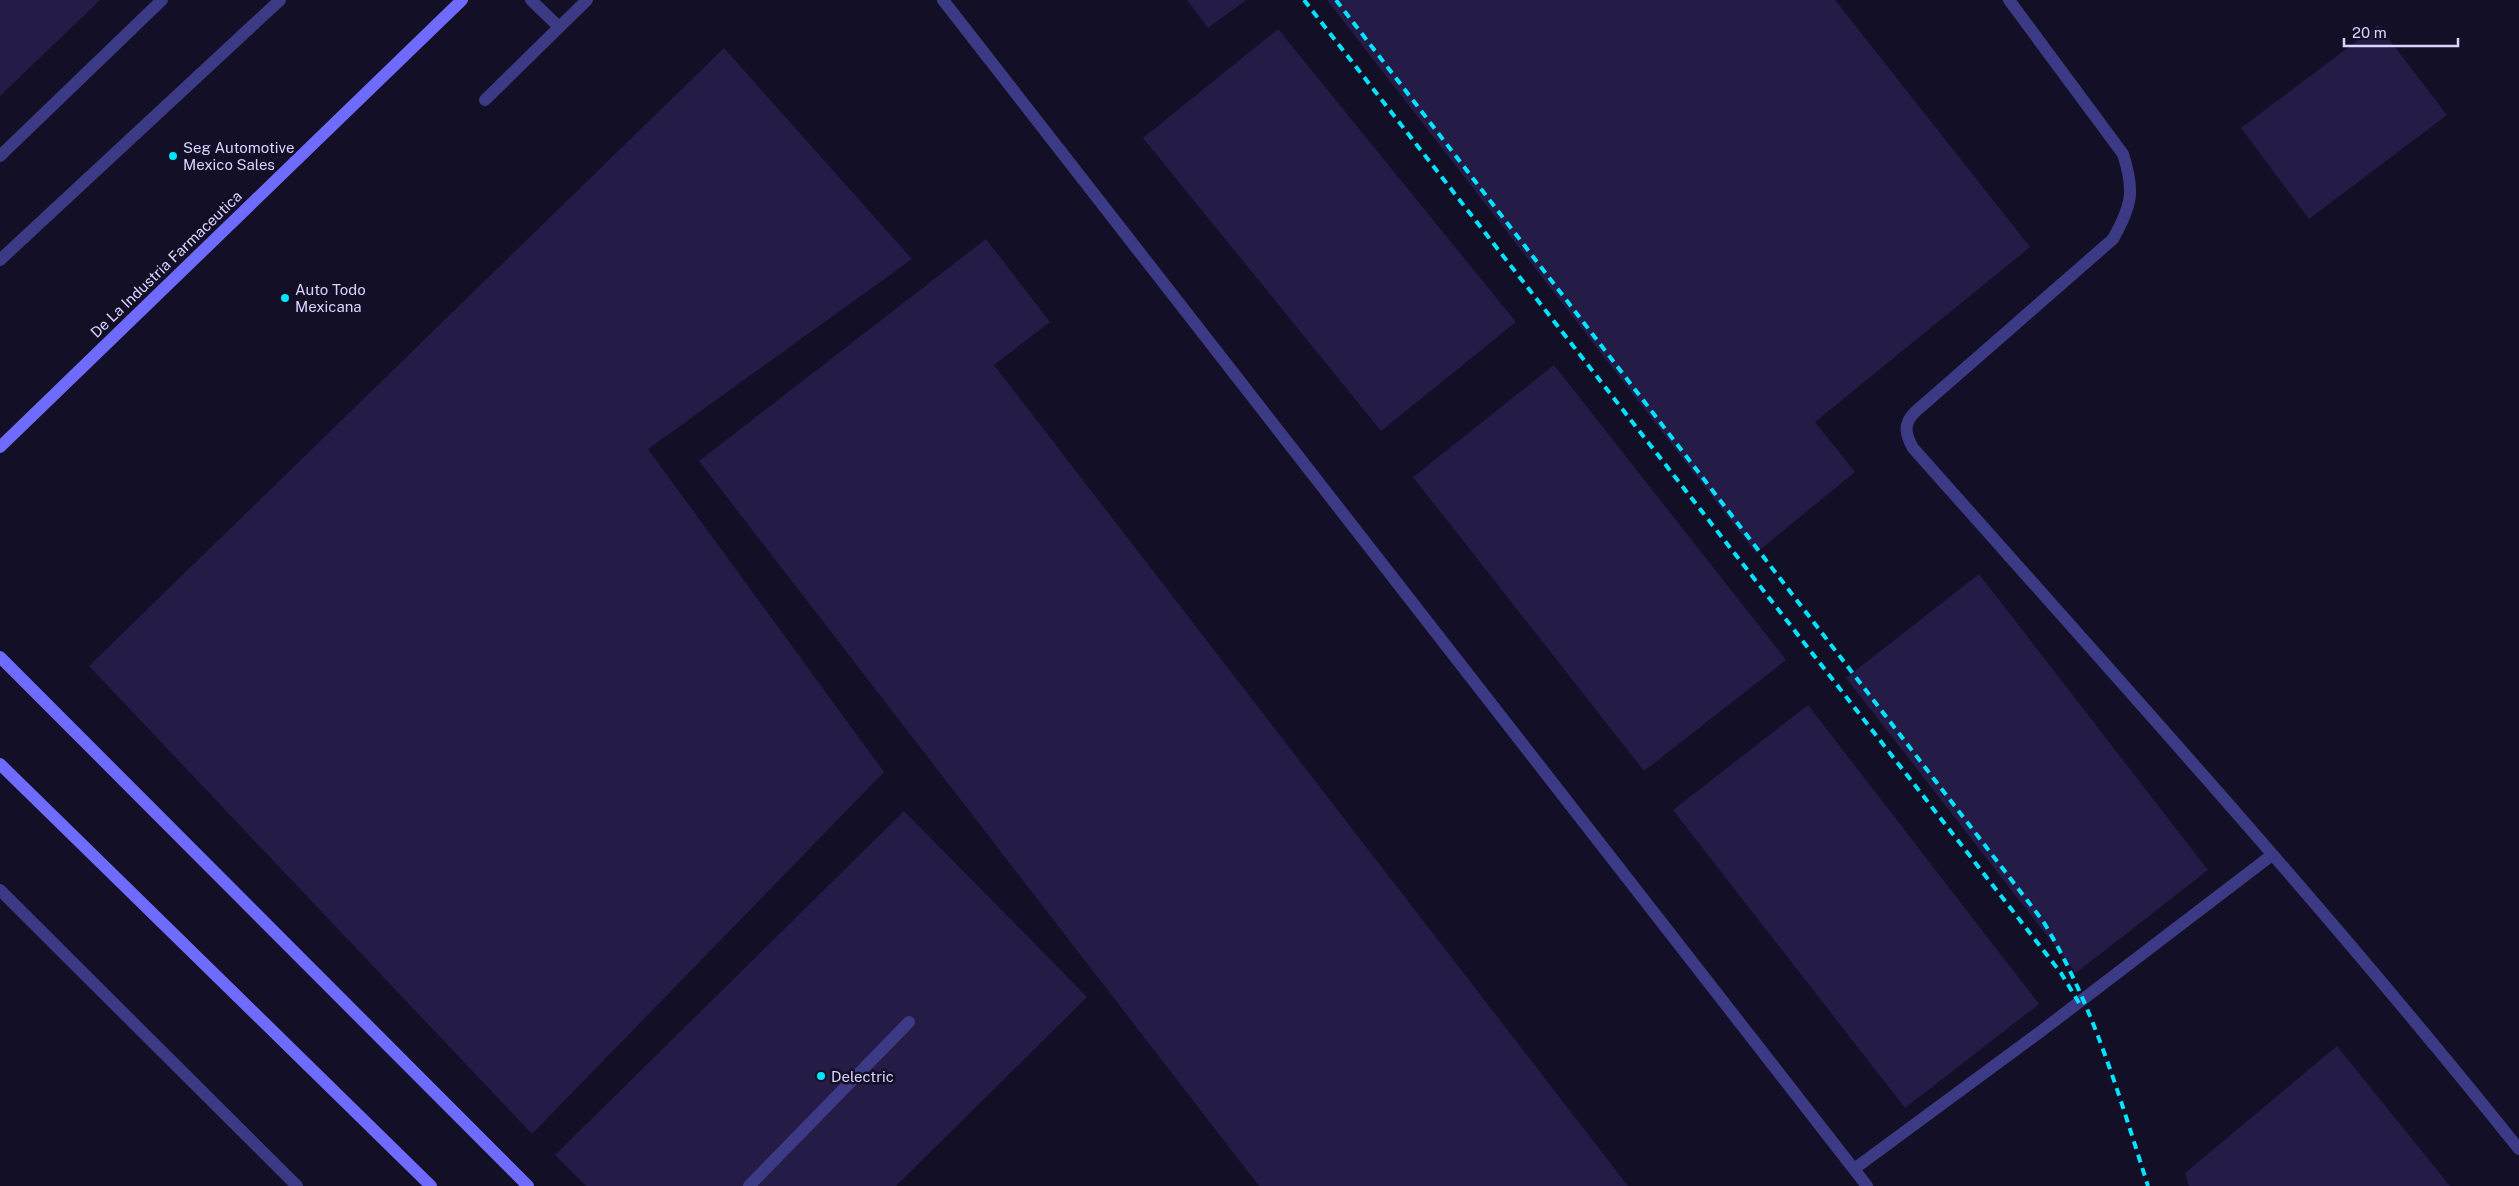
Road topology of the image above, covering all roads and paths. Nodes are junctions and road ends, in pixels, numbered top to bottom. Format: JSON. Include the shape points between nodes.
{"nodes":[{"id":1,"x":162,"y":0,"type":"edge"},
{"id":2,"x":280,"y":0,"type":"edge"},
{"id":3,"x":462,"y":0,"type":"edge"},
{"id":4,"x":531,"y":0,"type":"edge"},
{"id":5,"x":587,"y":0,"type":"edge"},
{"id":6,"x":943,"y":0,"type":"edge"},
{"id":7,"x":2009,"y":0,"type":"edge"},
{"id":8,"x":558,"y":26,"type":"junction"},
{"id":9,"x":485,"y":100,"type":"dead end"},
{"id":10,"x":0,"y":156,"type":"edge"},
{"id":11,"x":0,"y":260,"type":"edge"},
{"id":12,"x":0,"y":447,"type":"edge"},
{"id":13,"x":0,"y":657,"type":"edge"},
{"id":14,"x":0,"y":764,"type":"edge"},
{"id":15,"x":2272,"y":854,"type":"junction"},
{"id":16,"x":0,"y":890,"type":"edge"},
{"id":17,"x":909,"y":1022,"type":"dead end"},
{"id":18,"x":2519,"y":1149,"type":"edge"},
{"id":19,"x":1854,"y":1169,"type":"junction"},
{"id":20,"x":297,"y":1186,"type":"edge"},
{"id":21,"x":431,"y":1186,"type":"edge"},
{"id":22,"x":528,"y":1186,"type":"edge"},
{"id":23,"x":749,"y":1186,"type":"edge"},
{"id":24,"x":1867,"y":1186,"type":"edge"}],
"edges":[{"from":1,"to":10,"type":"lane"},
{"from":2,"to":11,"type":"lane"},
{"from":3,"to":12,"type":"main road","name":"De La Industria Farmaceutica"},
{"from":4,"to":8,"type":"lane"},
{"from":5,"to":8,"type":"lane"},
{"from":6,"to":19,"type":"lane"},
{"from":7,"to":15,"type":"lane","via":[[2122,154],[2131,194],[2127,214],[2114,239],[1908,418],[1906,434],[1920,455]]},
{"from":8,"to":9,"type":"lane"},
{"from":13,"to":22,"type":"main road"},
{"from":14,"to":21,"type":"main road"},
{"from":15,"to":18,"type":"lane","via":[[2446,1057]]},
{"from":15,"to":19,"type":"lane","via":[[2040,1032]]},
{"from":16,"to":20,"type":"lane"},
{"from":17,"to":23,"type":"lane"},
{"from":19,"to":24,"type":"lane"}]}
